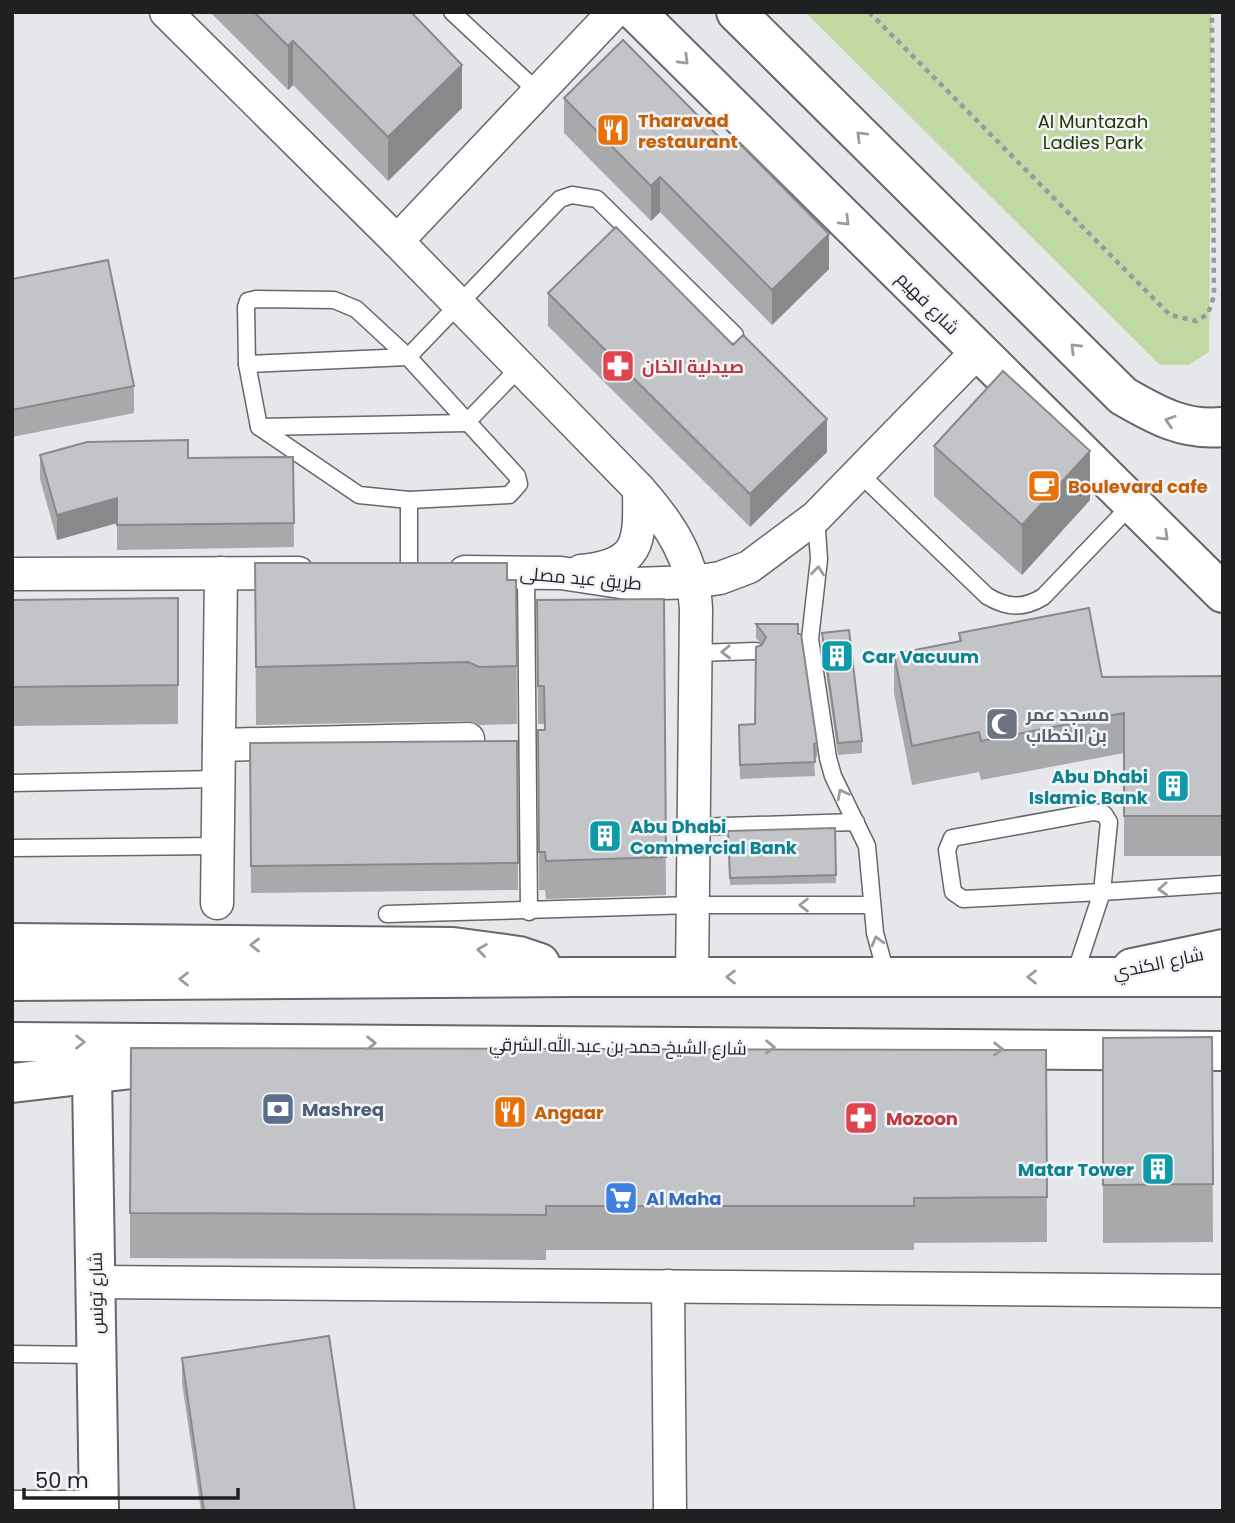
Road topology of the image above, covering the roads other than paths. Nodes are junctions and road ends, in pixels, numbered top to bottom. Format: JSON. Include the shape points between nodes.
{"nodes":[{"id":1,"x":166,"y":12,"type":"edge"},
{"id":2,"x":452,"y":12,"type":"edge"},
{"id":3,"x":614,"y":12,"type":"edge"},
{"id":4,"x":636,"y":12,"type":"edge"},
{"id":5,"x":736,"y":12,"type":"edge"},
{"id":6,"x":538,"y":92,"type":"junction"},
{"id":7,"x":397,"y":241,"type":"junction"},
{"id":8,"x":459,"y":305,"type":"junction"},
{"id":9,"x":735,"y":335,"type":"dead end"},
{"id":10,"x":977,"y":352,"type":"junction"},
{"id":11,"x":408,"y":357,"type":"junction"},
{"id":12,"x":247,"y":364,"type":"junction"},
{"id":13,"x":520,"y":367,"type":"junction"},
{"id":14,"x":466,"y":423,"type":"junction"},
{"id":15,"x":259,"y":427,"type":"junction"},
{"id":16,"x":1223,"y":427,"type":"edge"},
{"id":17,"x":858,"y":472,"type":"junction"},
{"id":18,"x":639,"y":489,"type":"junction"},
{"id":19,"x":409,"y":500,"type":"junction"},
{"id":20,"x":1132,"y":503,"type":"junction"},
{"id":21,"x":816,"y":517,"type":"junction"},
{"id":22,"x":526,"y":571,"type":"junction"},
{"id":23,"x":396,"y":572,"type":"joint"},
{"id":24,"x":221,"y":573,"type":"junction"},
{"id":25,"x":329,"y":573,"type":"edge"},
{"id":26,"x":561,"y":573,"type":"junction"},
{"id":27,"x":12,"y":574,"type":"edge"},
{"id":28,"x":693,"y":582,"type":"junction"},
{"id":29,"x":1223,"y":593,"type":"edge"},
{"id":30,"x":756,"y":652,"type":"edge"},
{"id":31,"x":696,"y":653,"type":"junction"},
{"id":32,"x":468,"y":739,"type":"edge"},
{"id":33,"x":219,"y":746,"type":"junction"},
{"id":34,"x":218,"y":779,"type":"junction"},
{"id":35,"x":12,"y":783,"type":"edge"},
{"id":36,"x":856,"y":822,"type":"junction"},
{"id":37,"x":694,"y":827,"type":"junction"},
{"id":38,"x":218,"y":846,"type":"junction"},
{"id":39,"x":12,"y":848,"type":"edge"},
{"id":40,"x":1223,"y":884,"type":"edge"},
{"id":41,"x":1102,"y":892,"type":"junction"},
{"id":42,"x":217,"y":903,"type":"dead end"},
{"id":43,"x":693,"y":905,"type":"junction"},
{"id":44,"x":872,"y":905,"type":"junction"},
{"id":45,"x":528,"y":912,"type":"junction"},
{"id":46,"x":387,"y":914,"type":"dead end"},
{"id":47,"x":12,"y":943,"type":"edge"},
{"id":48,"x":1223,"y":949,"type":"edge"},
{"id":49,"x":570,"y":977,"type":"junction"},
{"id":50,"x":692,"y":977,"type":"junction"},
{"id":51,"x":887,"y":977,"type":"junction"},
{"id":52,"x":1084,"y":977,"type":"junction"},
{"id":53,"x":1223,"y":977,"type":"edge"},
{"id":54,"x":12,"y":981,"type":"edge"},
{"id":55,"x":12,"y":1042,"type":"edge"},
{"id":56,"x":303,"y":1043,"type":"junction"},
{"id":57,"x":1223,"y":1051,"type":"edge"},
{"id":58,"x":92,"y":1076,"type":"junction"},
{"id":59,"x":12,"y":1083,"type":"edge"},
{"id":60,"x":96,"y":1282,"type":"junction"},
{"id":61,"x":668,"y":1286,"type":"junction"},
{"id":62,"x":1223,"y":1292,"type":"edge"},
{"id":63,"x":12,"y":1354,"type":"edge"},
{"id":64,"x":97,"y":1354,"type":"junction"},
{"id":65,"x":12,"y":1507,"type":"edge"},
{"id":66,"x":99,"y":1509,"type":"edge"},
{"id":67,"x":670,"y":1511,"type":"edge"}],
"edges":[{"from":1,"to":7,"type":"street"},
{"from":2,"to":6,"type":"lane"},
{"from":3,"to":6,"type":"street"},
{"from":4,"to":10,"type":"main road","name":"شارع فهيم","one_way":true},
{"from":16,"to":5,"type":"main road","one_way":true,"via":[[1205,429],[1166,421],[1123,396]]},
{"from":6,"to":7,"type":"street"},
{"from":7,"to":8,"type":"street"},
{"from":8,"to":9,"type":"lane","via":[[560,199],[584,196],[597,200]]},
{"from":8,"to":11,"type":"lane"},
{"from":8,"to":13,"type":"street"},
{"from":10,"to":17,"type":"street","name":"طريق عيد مصلى"},
{"from":10,"to":20,"type":"main road","name":"شارع فهيم"},
{"from":11,"to":12,"type":"lane"},
{"from":11,"to":12,"type":"lane","via":[[365,316],[343,303],[256,299],[246,307]]},
{"from":11,"to":14,"type":"lane"},
{"from":12,"to":15,"type":"lane"},
{"from":13,"to":14,"type":"lane"},
{"from":13,"to":18,"type":"street"},
{"from":14,"to":15,"type":"lane"},
{"from":14,"to":19,"type":"lane","via":[[517,476],[515,491]]},
{"from":15,"to":19,"type":"lane","via":[[359,495]]},
{"from":17,"to":20,"type":"lane","via":[[987,596],[1007,606],[1032,604],[1043,597]]},
{"from":17,"to":21,"type":"street","name":"طريق عيد مصلى"},
{"from":18,"to":26,"type":"street","via":[[638,536],[630,554],[610,568]]},
{"from":18,"to":28,"type":"street","via":[[673,532]]},
{"from":19,"to":23,"type":"lane"},
{"from":20,"to":29,"type":"main road","name":"شارع فهيم","one_way":true},
{"from":21,"to":28,"type":"street","name":"طريق عيد مصلى","via":[[749,567]]},
{"from":36,"to":21,"type":"lane","one_way":true,"via":[[830,768],[805,650],[819,559]]},
{"from":22,"to":23,"type":"street","name":"طريق عيد مصلى"},
{"from":22,"to":26,"type":"street","name":"طريق عيد مصلى"},
{"from":22,"to":45,"type":"lane"},
{"from":24,"to":25,"type":"street"},
{"from":24,"to":27,"type":"street"},
{"from":24,"to":33,"type":"street"},
{"from":26,"to":28,"type":"street","name":"طريق عيد مصلى","via":[[609,583]]},
{"from":28,"to":31,"type":"street"},
{"from":30,"to":31,"type":"lane","one_way":true},
{"from":31,"to":37,"type":"street"},
{"from":32,"to":33,"type":"street"},
{"from":33,"to":34,"type":"street"},
{"from":34,"to":35,"type":"lane"},
{"from":34,"to":38,"type":"street"},
{"from":36,"to":37,"type":"lane"},
{"from":36,"to":44,"type":"lane","via":[[867,846]]},
{"from":37,"to":43,"type":"street"},
{"from":38,"to":39,"type":"lane"},
{"from":38,"to":42,"type":"street"},
{"from":40,"to":41,"type":"lane","one_way":true},
{"from":41,"to":41,"type":"lane","via":[[1109,822],[1099,812],[959,835],[947,844],[953,892],[963,899]]},
{"from":41,"to":52,"type":"lane"},
{"from":44,"to":43,"type":"lane","one_way":true},
{"from":43,"to":45,"type":"lane"},
{"from":43,"to":50,"type":"street"},
{"from":51,"to":44,"type":"lane","one_way":true,"via":[[874,933]]},
{"from":45,"to":46,"type":"lane"},
{"from":49,"to":47,"type":"main road","one_way":true,"via":[[519,956],[453,947]]},
{"from":48,"to":52,"type":"main road","name":"شارع الكندي"},
{"from":49,"to":50,"type":"main road"},
{"from":49,"to":54,"type":"main road","one_way":true},
{"from":51,"to":50,"type":"main road","one_way":true},
{"from":52,"to":51,"type":"main road","one_way":true},
{"from":52,"to":53,"type":"main road"},
{"from":55,"to":56,"type":"main road","name":"شارع الشيخ حمد بن عبد الله الشرقي","one_way":true},
{"from":56,"to":57,"type":"main road","name":"شارع الشيخ حمد بن عبد الله الشرقي","one_way":true},
{"from":56,"to":58,"type":"main road"},
{"from":58,"to":59,"type":"main road"},
{"from":58,"to":60,"type":"main road","name":"شارع تونس"},
{"from":60,"to":61,"type":"street"},
{"from":60,"to":64,"type":"main road","name":"شارع تونس"},
{"from":61,"to":62,"type":"street"},
{"from":61,"to":67,"type":"street"},
{"from":63,"to":64,"type":"lane"},
{"from":64,"to":66,"type":"main road","name":"شارع تونس"},
{"from":65,"to":66,"type":"street"}]}
